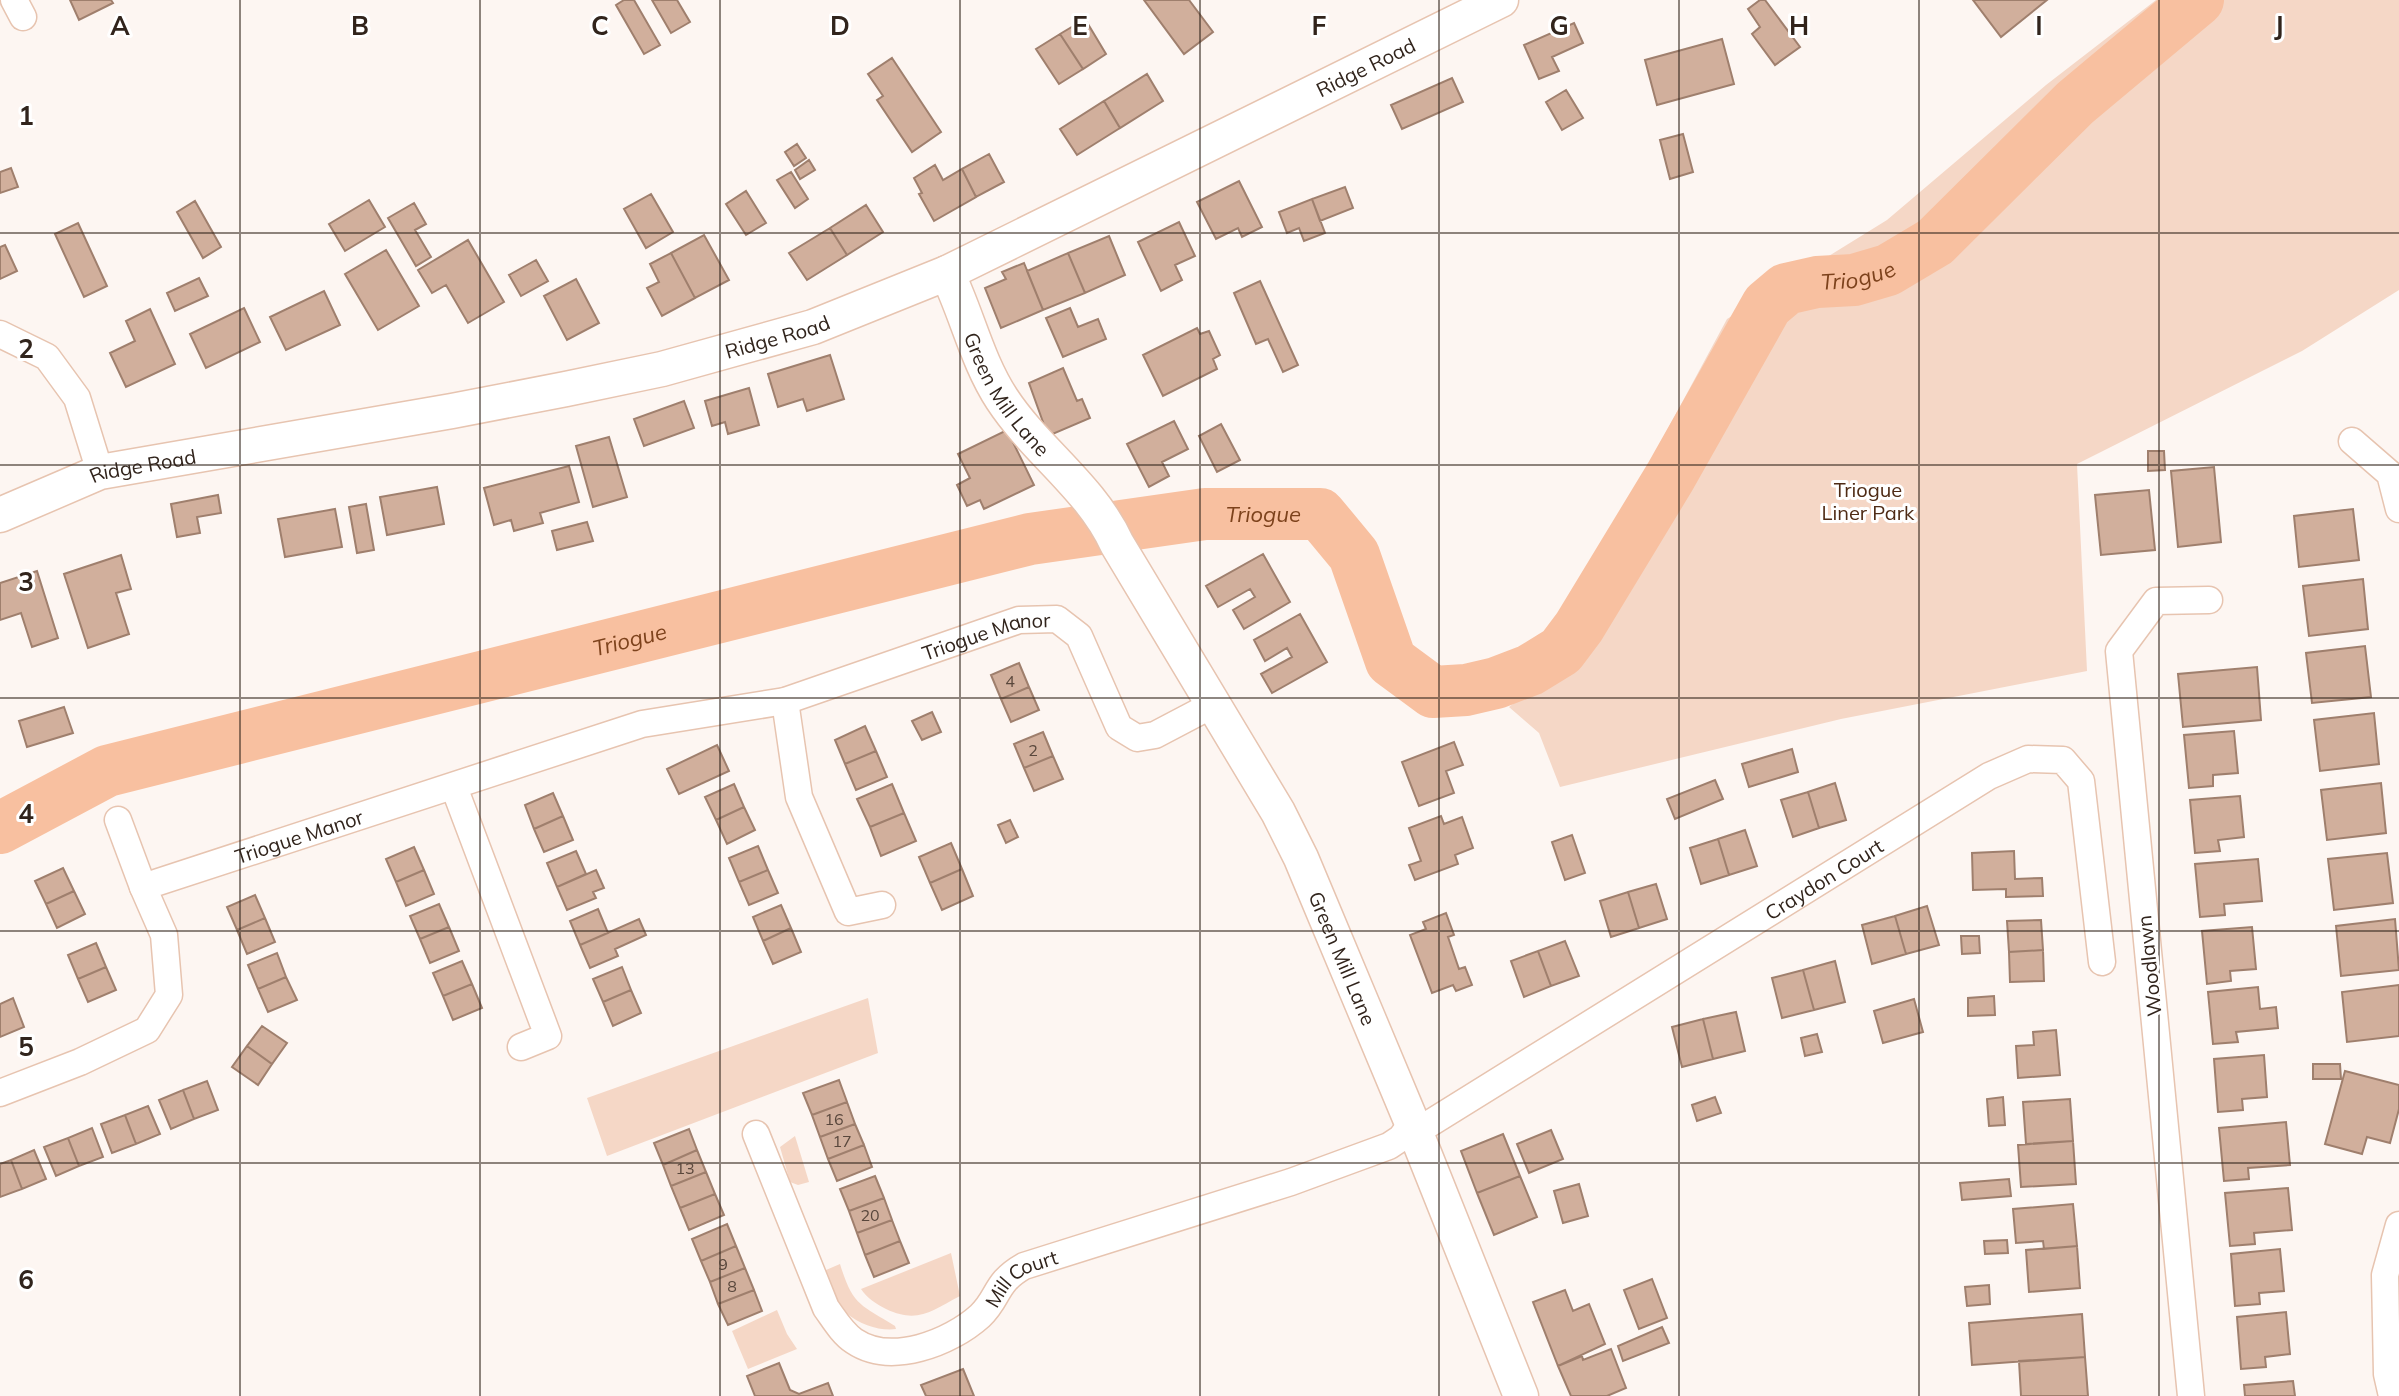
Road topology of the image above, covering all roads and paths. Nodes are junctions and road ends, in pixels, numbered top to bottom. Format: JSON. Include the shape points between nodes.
{"nodes":[{"id":1,"x":1501,"y":0,"type":"edge"},
{"id":2,"x":947,"y":273,"type":"junction"},
{"id":3,"x":0,"y":334,"type":"edge"},
{"id":4,"x":2352,"y":441,"type":"dead end"},
{"id":5,"x":100,"y":472,"type":"junction"},
{"id":6,"x":2399,"y":509,"type":"edge"},
{"id":7,"x":0,"y":515,"type":"edge"},
{"id":8,"x":2209,"y":600,"type":"dead end"},
{"id":9,"x":785,"y":701,"type":"junction"},
{"id":10,"x":1214,"y":704,"type":"junction"},
{"id":11,"x":454,"y":787,"type":"junction"},
{"id":12,"x":118,"y":820,"type":"dead end"},
{"id":13,"x":143,"y":887,"type":"junction"},
{"id":14,"x":882,"y":905,"type":"dead end"},
{"id":15,"x":2102,"y":962,"type":"dead end"},
{"id":16,"x":521,"y":1047,"type":"dead end"},
{"id":17,"x":0,"y":1093,"type":"edge"},
{"id":18,"x":1414,"y":1128,"type":"junction"},
{"id":19,"x":756,"y":1134,"type":"dead end"},
{"id":20,"x":2399,"y":1225,"type":"edge"},
{"id":21,"x":1521,"y":1396,"type":"edge"},
{"id":22,"x":2191,"y":1396,"type":"edge"},
{"id":23,"x":2392,"y":1396,"type":"edge"}],
"edges":[{"from":1,"to":2,"type":"street","name":"Ridge Road"},
{"from":2,"to":5,"type":"street","name":"Ridge Road","via":[[813,327],[662,369]]},
{"from":2,"to":10,"type":"street","name":"Green Mill Lane","via":[[1000,396],[1106,520]]},
{"from":3,"to":5,"type":"street","via":[[47,357],[77,398]]},
{"from":4,"to":6,"type":"street","via":[[2390,474]]},
{"from":5,"to":7,"type":"street","name":"Ridge Road"},
{"from":8,"to":22,"type":"street","name":"Woodlawn","via":[[2156,601],[2119,651]]},
{"from":9,"to":10,"type":"street","name":"Triogue Manor","via":[[1019,620],[1057,619],[1079,636],[1119,727],[1137,738],[1155,735]]},
{"from":9,"to":11,"type":"street","name":"Triogue Manor","via":[[642,724]]},
{"from":9,"to":14,"type":"street","via":[[799,797],[848,912]]},
{"from":10,"to":18,"type":"street","name":"Green Mill Lane","via":[[1301,858]]},
{"from":11,"to":13,"type":"street","name":"Triogue Manor"},
{"from":11,"to":16,"type":"street","via":[[548,1036]]},
{"from":12,"to":13,"type":"street"},
{"from":13,"to":17,"type":"street","via":[[164,935],[169,995],[147,1030]]},
{"from":15,"to":18,"type":"street","name":"Craydon Court","via":[[2081,781],[2063,760],[2028,759],[1989,776]]},
{"from":18,"to":19,"type":"street","name":"Mill Court","via":[[1389,1146],[1291,1182],[1024,1266],[1002,1281],[989,1306],[970,1324],[938,1341],[899,1352],[854,1341],[826,1308]]},
{"from":18,"to":21,"type":"street","name":"Green Mill Lane"},
{"from":20,"to":23,"type":"street","via":[[2385,1275]]}]}
